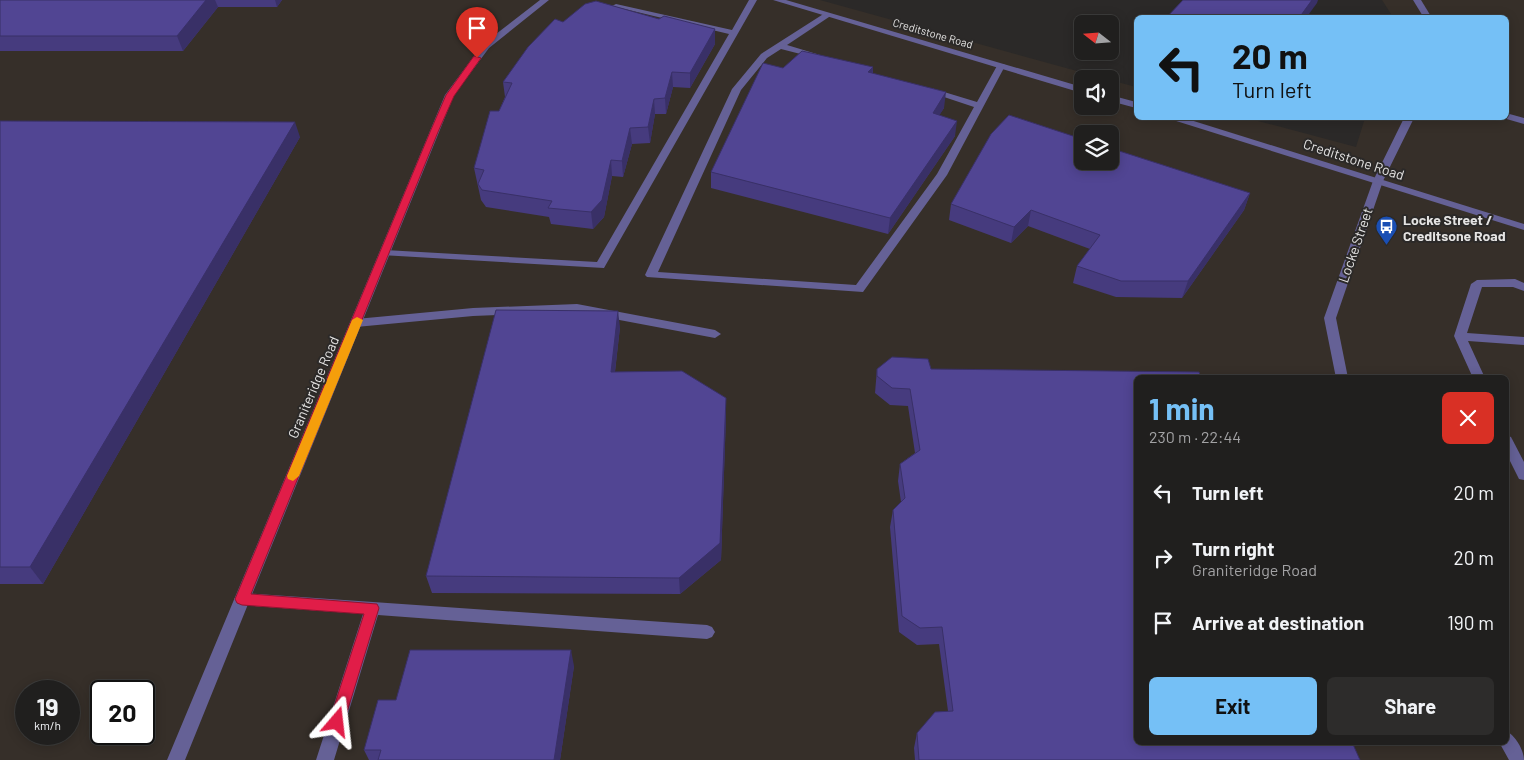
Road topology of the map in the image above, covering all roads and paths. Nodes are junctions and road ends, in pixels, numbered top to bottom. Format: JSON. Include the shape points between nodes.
{"nodes":[{"id":1,"x":545,"y":0,"type":"edge"},
{"id":2,"x":752,"y":0,"type":"edge"},
{"id":3,"x":777,"y":0,"type":"edge"},
{"id":4,"x":1417,"y":0,"type":"edge"},
{"id":5,"x":616,"y":6,"type":"edge"},
{"id":6,"x":828,"y":14,"type":"junction"},
{"id":7,"x":1426,"y":15,"type":"edge"},
{"id":8,"x":734,"y":33,"type":"junction"},
{"id":9,"x":780,"y":46,"type":"junction"},
{"id":10,"x":828,"y":60,"type":"edge"},
{"id":11,"x":1001,"y":66,"type":"junction"},
{"id":12,"x":922,"y":88,"type":"edge"},
{"id":13,"x":1074,"y":88,"type":"edge"},
{"id":14,"x":1119,"y":101,"type":"edge"},
{"id":15,"x":1134,"y":105,"type":"edge"},
{"id":16,"x":979,"y":106,"type":"junction"},
{"id":17,"x":1509,"y":117,"type":"edge"},
{"id":18,"x":1182,"y":120,"type":"edge"},
{"id":19,"x":1408,"y":120,"type":"edge"},
{"id":20,"x":1524,"y":121,"type":"edge"},
{"id":21,"x":1378,"y":181,"type":"junction"},
{"id":22,"x":1524,"y":226,"type":"edge"},
{"id":23,"x":386,"y":253,"type":"junction"},
{"id":24,"x":1524,"y":286,"type":"edge"},
{"id":25,"x":356,"y":323,"type":"junction"},
{"id":26,"x":715,"y":334,"type":"dead end"},
{"id":27,"x":1460,"y":336,"type":"junction"},
{"id":28,"x":1524,"y":341,"type":"edge"},
{"id":29,"x":1341,"y":375,"type":"edge"},
{"id":30,"x":1478,"y":375,"type":"edge"},
{"id":31,"x":1509,"y":446,"type":"edge"},
{"id":32,"x":1524,"y":475,"type":"edge"},
{"id":33,"x":242,"y":599,"type":"junction"},
{"id":34,"x":372,"y":608,"type":"junction"},
{"id":35,"x":706,"y":632,"type":"dead end"},
{"id":36,"x":1509,"y":744,"type":"edge"},
{"id":37,"x":176,"y":760,"type":"edge"},
{"id":38,"x":325,"y":760,"type":"edge"},
{"id":39,"x":1518,"y":760,"type":"edge"}],
"edges":[{"from":1,"to":23,"type":"street","name":"Graniteridge Road","via":[[486,46],[450,95]]},
{"from":2,"to":8,"type":"street"},
{"from":3,"to":6,"type":"street","name":"Creditstone Road"},
{"from":4,"to":7,"type":"street"},
{"from":5,"to":8,"type":"street"},
{"from":6,"to":9,"type":"street"},
{"from":6,"to":11,"type":"street","name":"Creditstone Road"},
{"from":8,"to":23,"type":"street","via":[[600,266]]},
{"from":9,"to":10,"type":"street"},
{"from":9,"to":16,"type":"street","via":[[764,56],[737,90],[650,275],[859,289],[942,175]]},
{"from":11,"to":13,"type":"street","name":"Creditstone Road"},
{"from":11,"to":16,"type":"street"},
{"from":12,"to":16,"type":"street"},
{"from":14,"to":15,"type":"street"},
{"from":17,"to":20,"type":"street"},
{"from":18,"to":21,"type":"street","name":"Creditstone Road"},
{"from":19,"to":21,"type":"street","name":"Locke Street"},
{"from":21,"to":22,"type":"street","name":"Creditstone Road"},
{"from":21,"to":29,"type":"street","name":"Locke Street","via":[[1330,318]]},
{"from":23,"to":25,"type":"street","name":"Graniteridge Road"},
{"from":24,"to":27,"type":"street","via":[[1477,284]]},
{"from":25,"to":26,"type":"street","via":[[473,312],[578,308]]},
{"from":25,"to":33,"type":"street","name":"Graniteridge Road"},
{"from":27,"to":28,"type":"street"},
{"from":27,"to":30,"type":"street"},
{"from":31,"to":32,"type":"street"},
{"from":33,"to":34,"type":"street"},
{"from":33,"to":37,"type":"street","name":"Graniteridge Road"},
{"from":34,"to":35,"type":"street"},
{"from":34,"to":38,"type":"street"},
{"from":36,"to":39,"type":"street"}]}
